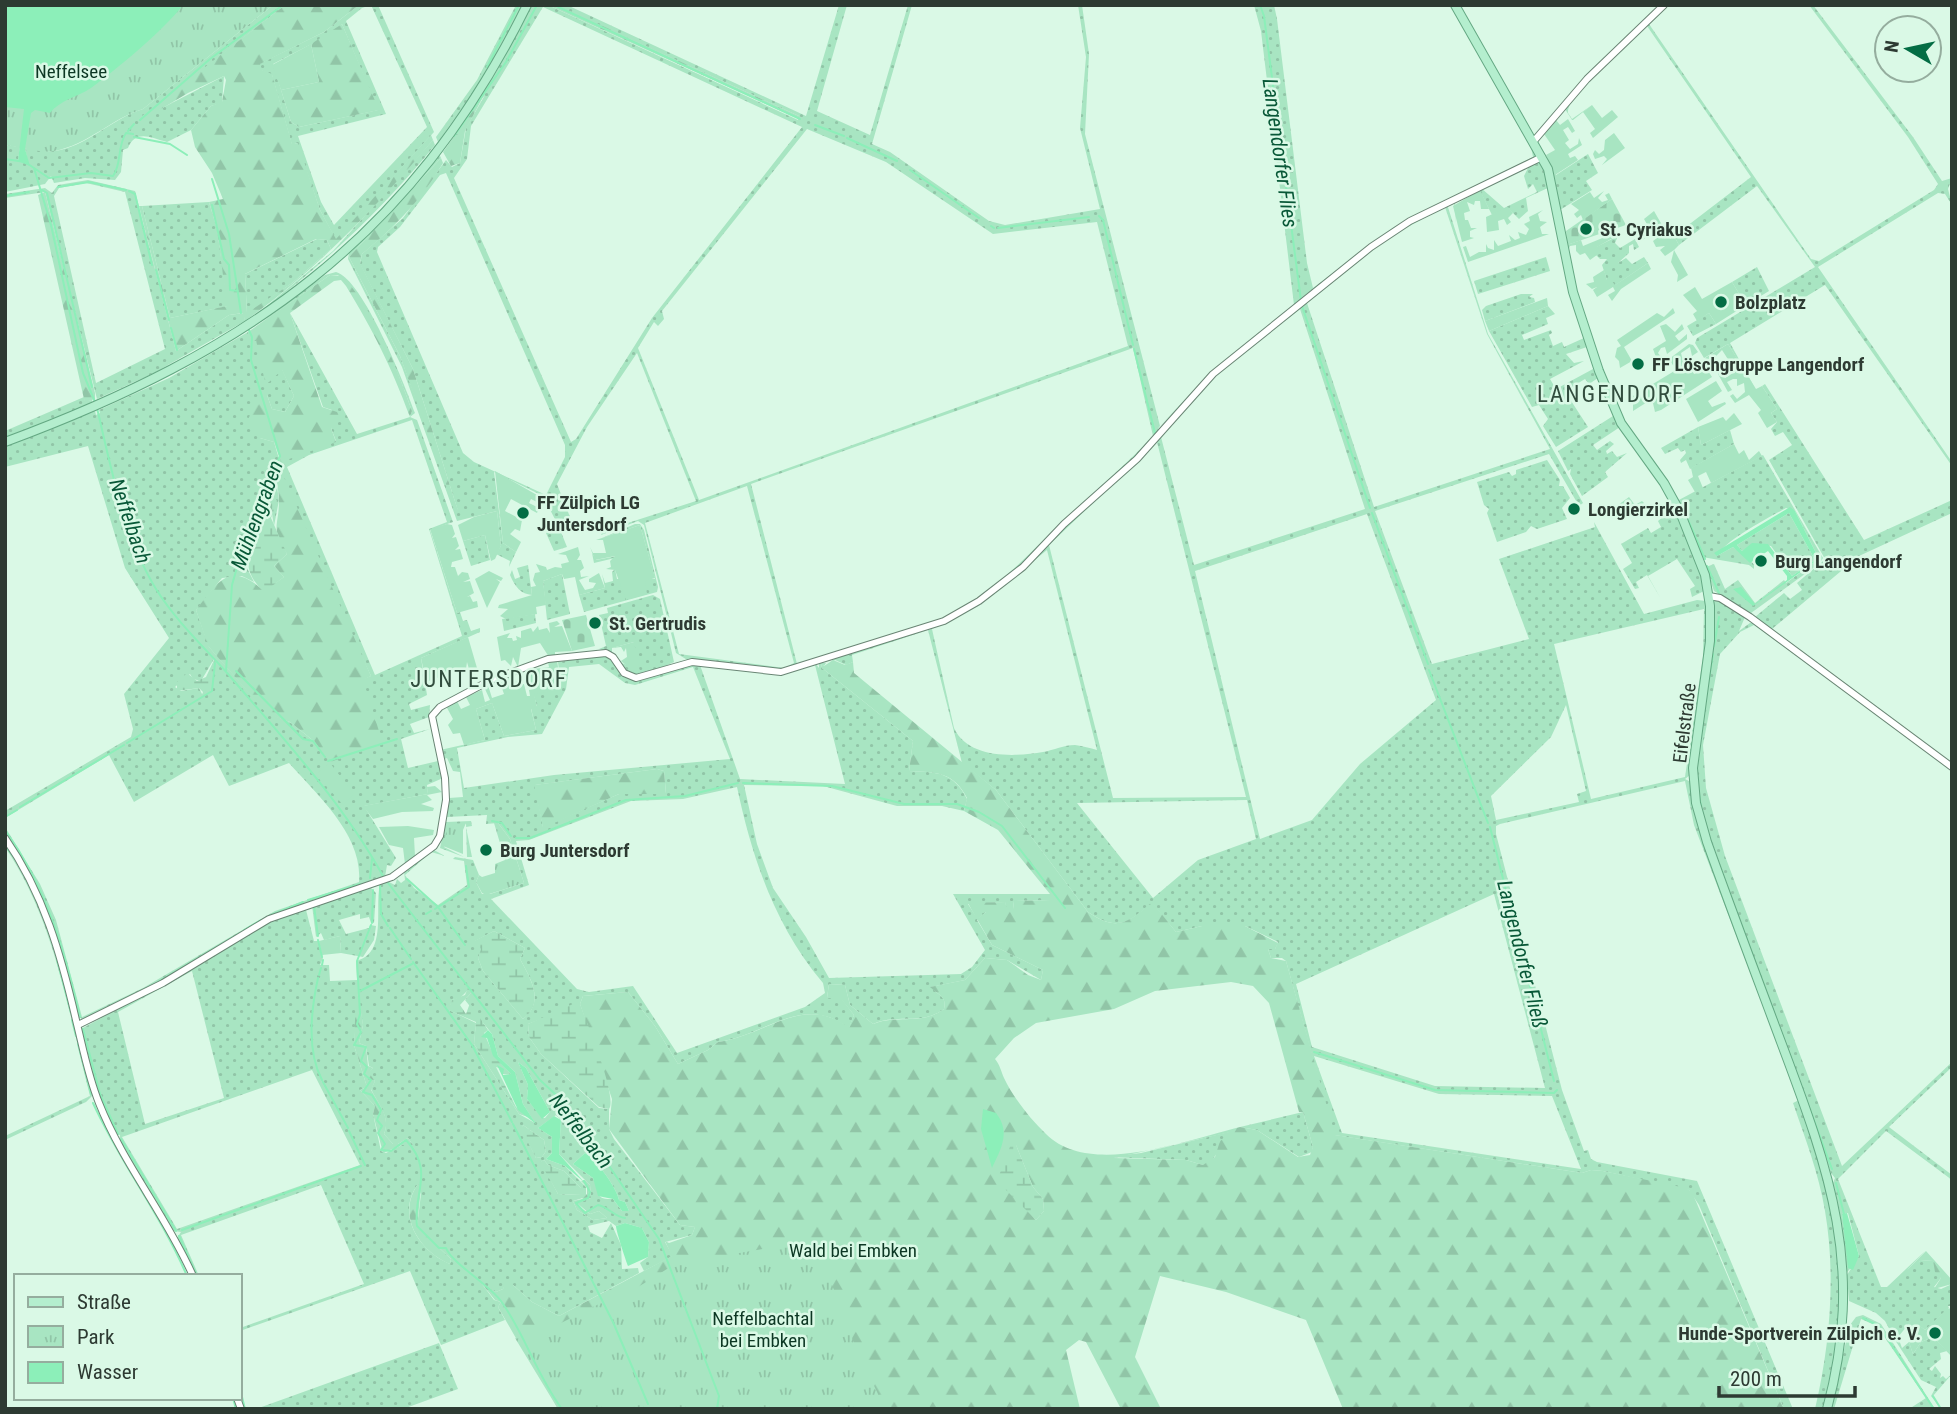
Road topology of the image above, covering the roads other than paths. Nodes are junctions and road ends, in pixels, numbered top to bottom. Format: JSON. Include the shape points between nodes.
{"nodes":[{"id":1,"x":527,"y":5,"type":"edge"},
{"id":2,"x":1455,"y":5,"type":"edge"},
{"id":3,"x":1664,"y":5,"type":"edge"},
{"id":4,"x":1533,"y":142,"type":"junction"},
{"id":5,"x":1542,"y":157,"type":"junction"},
{"id":6,"x":5,"y":442,"type":"edge"},
{"id":7,"x":1709,"y":596,"type":"junction"},
{"id":8,"x":1952,"y":767,"type":"edge"},
{"id":9,"x":5,"y":838,"type":"edge"},
{"id":10,"x":78,"y":1025,"type":"junction"},
{"id":11,"x":192,"y":1274,"type":"edge"},
{"id":12,"x":1827,"y":1409,"type":"edge"}],
"edges":[{"from":1,"to":6,"type":"main road","via":[[486,80],[438,149],[400,198],[318,276],[236,334],[174,370]]},
{"from":2,"to":4,"type":"main road","name":"Eifelstraße"},
{"from":3,"to":4,"type":"street","via":[[1587,79]]},
{"from":4,"to":5,"type":"main road","name":"Eifelstraße"},
{"from":5,"to":7,"type":"main road","name":"Eifelstraße","via":[[1553,183],[1577,306],[1599,371],[1621,423],[1681,512]]},
{"from":5,"to":10,"type":"street","via":[[1410,221],[1371,247],[1213,374],[1127,468],[1023,567],[970,607],[933,625],[784,671],[704,662],[679,664],[633,678],[612,656],[600,653],[542,661],[491,680],[440,706],[433,715],[446,786],[437,842],[396,874],[269,919],[163,983]]},
{"from":7,"to":8,"type":"street","via":[[1749,617]]},
{"from":7,"to":12,"type":"main road","name":"Eifelstraße","via":[[1710,641],[1693,755],[1696,803],[1825,1163],[1840,1229],[1843,1305],[1839,1357]]},
{"from":9,"to":10,"type":"street","via":[[50,921]]},
{"from":10,"to":11,"type":"street","via":[[100,1106]]}]}
